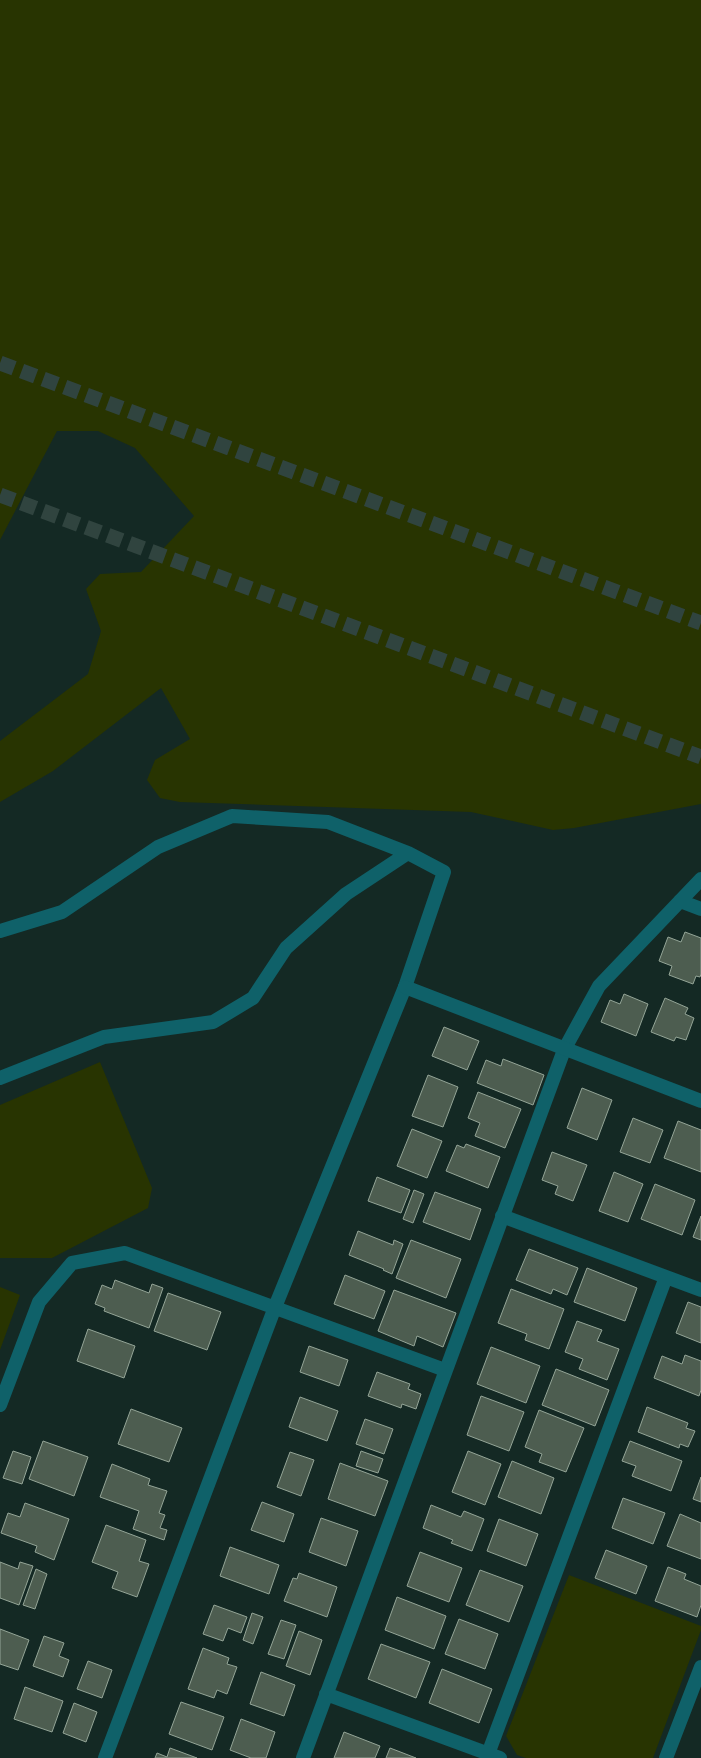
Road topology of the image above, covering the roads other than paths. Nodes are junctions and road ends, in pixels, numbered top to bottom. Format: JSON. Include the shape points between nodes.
{"nodes":[{"id":1,"x":408,"y":852,"type":"junction"},
{"id":2,"x":701,"y":879,"type":"edge"},
{"id":3,"x":680,"y":901,"type":"junction"},
{"id":4,"x":701,"y":909,"type":"edge"},
{"id":5,"x":0,"y":931,"type":"edge"},
{"id":6,"x":405,"y":988,"type":"junction"},
{"id":7,"x":564,"y":1050,"type":"junction"},
{"id":8,"x":0,"y":1078,"type":"edge"},
{"id":9,"x":701,"y":1101,"type":"edge"},
{"id":10,"x":502,"y":1216,"type":"junction"},
{"id":11,"x":666,"y":1277,"type":"junction"},
{"id":12,"x":701,"y":1290,"type":"edge"},
{"id":13,"x":275,"y":1307,"type":"junction"},
{"id":14,"x":445,"y":1370,"type":"junction"},
{"id":15,"x":0,"y":1405,"type":"edge"},
{"id":16,"x":701,"y":1667,"type":"edge"},
{"id":17,"x":326,"y":1694,"type":"junction"},
{"id":18,"x":494,"y":1756,"type":"edge"},
{"id":19,"x":105,"y":1758,"type":"edge"},
{"id":20,"x":303,"y":1758,"type":"edge"},
{"id":21,"x":666,"y":1758,"type":"edge"}],
"edges":[{"from":1,"to":5,"type":"street","via":[[328,822],[232,816],[158,848],[62,912]]},
{"from":1,"to":6,"type":"street","via":[[444,872]]},
{"from":1,"to":8,"type":"street","via":[[346,894],[286,948],[253,998],[213,1022],[104,1037]]},
{"from":2,"to":3,"type":"street"},
{"from":3,"to":4,"type":"street"},
{"from":3,"to":7,"type":"street","via":[[598,986]]},
{"from":6,"to":7,"type":"street"},
{"from":6,"to":13,"type":"street"},
{"from":7,"to":9,"type":"street"},
{"from":7,"to":10,"type":"street"},
{"from":10,"to":11,"type":"street"},
{"from":10,"to":14,"type":"street"},
{"from":11,"to":12,"type":"street"},
{"from":11,"to":18,"type":"street"},
{"from":13,"to":14,"type":"street"},
{"from":13,"to":15,"type":"street","via":[[126,1253],[72,1263],[39,1302]]},
{"from":13,"to":19,"type":"street"},
{"from":14,"to":17,"type":"street"},
{"from":16,"to":21,"type":"street"},
{"from":17,"to":18,"type":"street"},
{"from":17,"to":20,"type":"street"}]}
